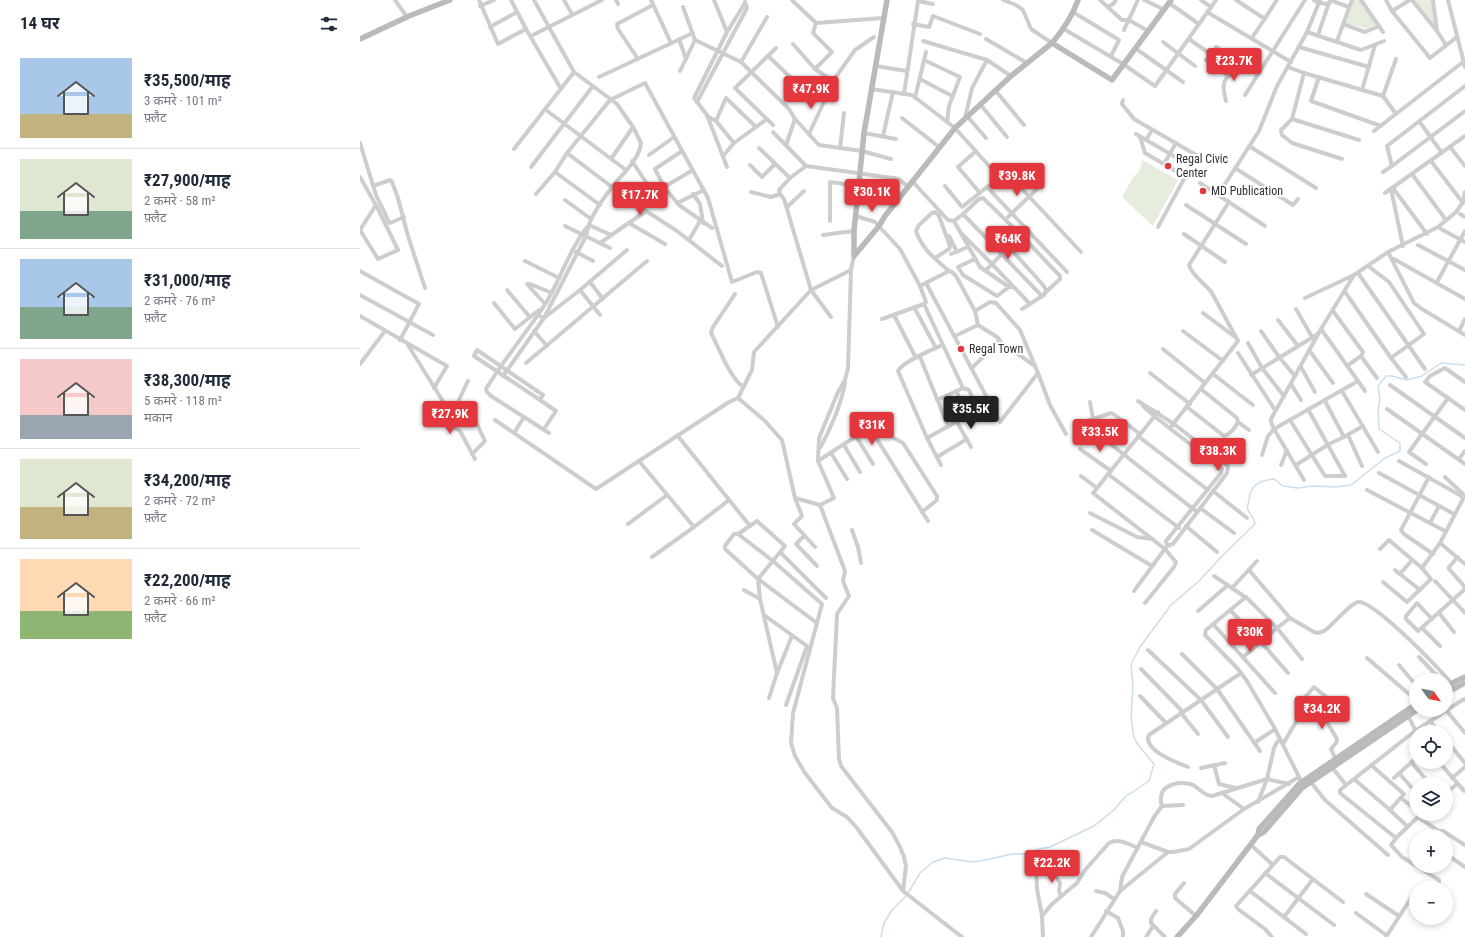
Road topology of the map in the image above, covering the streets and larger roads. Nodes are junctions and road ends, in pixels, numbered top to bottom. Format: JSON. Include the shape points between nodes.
{"nodes":[{"id":1,"x":395,"y":0,"type":"edge"},
{"id":2,"x":450,"y":0,"type":"edge"},
{"id":3,"x":478,"y":0,"type":"edge"},
{"id":4,"x":494,"y":0,"type":"edge"},
{"id":5,"x":511,"y":0,"type":"edge"},
{"id":6,"x":534,"y":0,"type":"edge"},
{"id":7,"x":564,"y":0,"type":"edge"},
{"id":8,"x":602,"y":0,"type":"edge"},
{"id":9,"x":651,"y":0,"type":"edge"},
{"id":10,"x":714,"y":0,"type":"edge"},
{"id":11,"x":792,"y":0,"type":"edge"},
{"id":12,"x":887,"y":0,"type":"edge"},
{"id":13,"x":1003,"y":0,"type":"edge"},
{"id":14,"x":1078,"y":0,"type":"edge"},
{"id":15,"x":1100,"y":0,"type":"edge"},
{"id":16,"x":1116,"y":0,"type":"edge"},
{"id":17,"x":1138,"y":0,"type":"edge"},
{"id":18,"x":1144,"y":0,"type":"edge"},
{"id":19,"x":1201,"y":0,"type":"edge"},
{"id":20,"x":1216,"y":0,"type":"edge"},
{"id":21,"x":1236,"y":0,"type":"edge"},
{"id":22,"x":1276,"y":0,"type":"edge"},
{"id":23,"x":1305,"y":0,"type":"edge"},
{"id":24,"x":1314,"y":0,"type":"edge"},
{"id":25,"x":1352,"y":0,"type":"edge"},
{"id":26,"x":1361,"y":0,"type":"edge"},
{"id":27,"x":1386,"y":0,"type":"edge"},
{"id":28,"x":1411,"y":0,"type":"edge"},
{"id":29,"x":1433,"y":0,"type":"edge"},
{"id":30,"x":1448,"y":0,"type":"edge"},
{"id":31,"x":744,"y":1,"type":"edge"},
{"id":32,"x":1320,"y":1,"type":"edge"},
{"id":33,"x":1330,"y":1,"type":"edge"},
{"id":34,"x":593,"y":2,"type":"edge"},
{"id":35,"x":933,"y":4,"type":"dead end"},
{"id":36,"x":1167,"y":4,"type":"edge"},
{"id":37,"x":653,"y":5,"type":"junction"},
{"id":38,"x":480,"y":6,"type":"junction"},
{"id":39,"x":683,"y":7,"type":"dead end"},
{"id":40,"x":1108,"y":7,"type":"junction"},
{"id":41,"x":1211,"y":7,"type":"junction"},
{"id":42,"x":1349,"y":7,"type":"junction"},
{"id":43,"x":517,"y":12,"type":"junction"},
{"id":44,"x":1073,"y":12,"type":"junction"},
{"id":45,"x":1208,"y":12,"type":"junction"},
{"id":46,"x":1392,"y":12,"type":"junction"},
{"id":47,"x":572,"y":14,"type":"junction"},
{"id":48,"x":407,"y":17,"type":"junction"},
{"id":49,"x":767,"y":17,"type":"dead end"},
{"id":50,"x":883,"y":18,"type":"junction"},
{"id":51,"x":1265,"y":19,"type":"junction"},
{"id":52,"x":1130,"y":20,"type":"junction"},
{"id":53,"x":816,"y":24,"type":"junction"},
{"id":54,"x":913,"y":24,"type":"junction"},
{"id":55,"x":1198,"y":24,"type":"junction"},
{"id":56,"x":1343,"y":24,"type":"junction"},
{"id":57,"x":1379,"y":26,"type":"junction"},
{"id":58,"x":490,"y":27,"type":"junction"},
{"id":59,"x":549,"y":27,"type":"junction"},
{"id":60,"x":526,"y":29,"type":"junction"},
{"id":61,"x":1064,"y":29,"type":"junction"},
{"id":62,"x":1124,"y":30,"type":"dead end"},
{"id":63,"x":1148,"y":31,"type":"junction"},
{"id":64,"x":1437,"y":31,"type":"junction"},
{"id":65,"x":727,"y":32,"type":"junction"},
{"id":66,"x":1307,"y":32,"type":"junction"},
{"id":67,"x":1383,"y":32,"type":"dead end"},
{"id":68,"x":693,"y":33,"type":"junction"},
{"id":69,"x":980,"y":34,"type":"dead end"},
{"id":70,"x":1318,"y":35,"type":"junction"},
{"id":71,"x":531,"y":36,"type":"junction"},
{"id":72,"x":874,"y":37,"type":"dead end"},
{"id":73,"x":1457,"y":37,"type":"junction"},
{"id":74,"x":1189,"y":38,"type":"junction"},
{"id":75,"x":1252,"y":38,"type":"junction"},
{"id":76,"x":360,"y":39,"type":"edge"},
{"id":77,"x":679,"y":39,"type":"junction"},
{"id":78,"x":986,"y":39,"type":"dead end"},
{"id":79,"x":695,"y":40,"type":"junction"},
{"id":80,"x":924,"y":41,"type":"dead end"},
{"id":81,"x":1337,"y":41,"type":"junction"},
{"id":82,"x":1384,"y":41,"type":"dead end"},
{"id":83,"x":1163,"y":42,"type":"dead end"},
{"id":84,"x":670,"y":43,"type":"junction"},
{"id":85,"x":1052,"y":43,"type":"junction"},
{"id":86,"x":793,"y":44,"type":"dead end"},
{"id":87,"x":1375,"y":45,"type":"junction"},
{"id":88,"x":1446,"y":45,"type":"junction"},
{"id":89,"x":1299,"y":47,"type":"junction"},
{"id":90,"x":776,"y":48,"type":"dead end"},
{"id":91,"x":1135,"y":48,"type":"junction"},
{"id":92,"x":1216,"y":48,"type":"dead end"},
{"id":93,"x":720,"y":52,"type":"junction"},
{"id":94,"x":926,"y":52,"type":"dead end"},
{"id":95,"x":1273,"y":52,"type":"junction"},
{"id":96,"x":1209,"y":53,"type":"dead end"},
{"id":97,"x":1177,"y":54,"type":"junction"},
{"id":98,"x":768,"y":56,"type":"junction"},
{"id":99,"x":1111,"y":56,"type":"junction"},
{"id":100,"x":638,"y":59,"type":"junction"},
{"id":101,"x":686,"y":59,"type":"junction"},
{"id":102,"x":1396,"y":59,"type":"dead end"},
{"id":103,"x":924,"y":60,"type":"junction"},
{"id":104,"x":987,"y":60,"type":"junction"},
{"id":105,"x":1206,"y":60,"type":"dead end"},
{"id":106,"x":741,"y":62,"type":"junction"},
{"id":107,"x":1291,"y":62,"type":"junction"},
{"id":108,"x":1463,"y":62,"type":"junction"},
{"id":109,"x":1239,"y":63,"type":"junction"},
{"id":110,"x":1026,"y":64,"type":"junction"},
{"id":111,"x":1123,"y":64,"type":"junction"},
{"id":112,"x":876,"y":66,"type":"junction"},
{"id":113,"x":1195,"y":66,"type":"dead end"},
{"id":114,"x":1288,"y":67,"type":"junction"},
{"id":115,"x":1368,"y":67,"type":"junction"},
{"id":116,"x":1465,"y":67,"type":"edge"},
{"id":117,"x":815,"y":69,"type":"junction"},
{"id":118,"x":1166,"y":70,"type":"junction"},
{"id":119,"x":680,"y":71,"type":"dead end"},
{"id":120,"x":907,"y":71,"type":"junction"},
{"id":121,"x":574,"y":72,"type":"junction"},
{"id":122,"x":752,"y":72,"type":"junction"},
{"id":123,"x":1304,"y":73,"type":"junction"},
{"id":124,"x":1259,"y":74,"type":"junction"},
{"id":125,"x":1011,"y":76,"type":"junction"},
{"id":126,"x":1229,"y":76,"type":"junction"},
{"id":127,"x":599,"y":77,"type":"dead end"},
{"id":128,"x":1319,"y":77,"type":"junction"},
{"id":129,"x":920,"y":79,"type":"junction"},
{"id":130,"x":1183,"y":82,"type":"dead end"},
{"id":131,"x":592,"y":86,"type":"junction"},
{"id":132,"x":1465,"y":86,"type":"edge"},
{"id":133,"x":561,"y":89,"type":"junction"},
{"id":134,"x":871,"y":89,"type":"junction"},
{"id":135,"x":804,"y":90,"type":"dead end"},
{"id":136,"x":995,"y":90,"type":"junction"},
{"id":137,"x":1362,"y":90,"type":"junction"},
{"id":138,"x":893,"y":92,"type":"junction"},
{"id":139,"x":828,"y":93,"type":"dead end"},
{"id":140,"x":904,"y":94,"type":"junction"},
{"id":141,"x":1245,"y":95,"type":"dead end"},
{"id":142,"x":952,"y":96,"type":"junction"},
{"id":143,"x":1383,"y":96,"type":"junction"},
{"id":144,"x":915,"y":98,"type":"junction"},
{"id":145,"x":610,"y":100,"type":"junction"},
{"id":146,"x":1123,"y":100,"type":"dead end"},
{"id":147,"x":1226,"y":101,"type":"dead end"},
{"id":148,"x":980,"y":104,"type":"junction"},
{"id":149,"x":546,"y":110,"type":"junction"},
{"id":150,"x":1465,"y":111,"type":"edge"},
{"id":151,"x":844,"y":113,"type":"dead end"},
{"id":152,"x":1396,"y":114,"type":"junction"},
{"id":153,"x":707,"y":115,"type":"junction"},
{"id":154,"x":966,"y":117,"type":"junction"},
{"id":155,"x":902,"y":118,"type":"dead end"},
{"id":156,"x":767,"y":119,"type":"junction"},
{"id":157,"x":795,"y":119,"type":"junction"},
{"id":158,"x":1292,"y":119,"type":"junction"},
{"id":159,"x":716,"y":121,"type":"junction"},
{"id":160,"x":947,"y":122,"type":"junction"},
{"id":161,"x":1419,"y":122,"type":"junction"},
{"id":162,"x":565,"y":124,"type":"junction"},
{"id":163,"x":773,"y":125,"type":"dead end"},
{"id":164,"x":1024,"y":125,"type":"dead end"},
{"id":165,"x":1381,"y":126,"type":"junction"},
{"id":166,"x":633,"y":127,"type":"junction"},
{"id":167,"x":756,"y":127,"type":"junction"},
{"id":168,"x":955,"y":128,"type":"junction"},
{"id":169,"x":1152,"y":130,"type":"junction"},
{"id":170,"x":1374,"y":131,"type":"dead end"},
{"id":171,"x":773,"y":132,"type":"dead end"},
{"id":172,"x":864,"y":133,"type":"junction"},
{"id":173,"x":809,"y":134,"type":"junction"},
{"id":174,"x":1136,"y":134,"type":"dead end"},
{"id":175,"x":581,"y":136,"type":"junction"},
{"id":176,"x":883,"y":136,"type":"junction"},
{"id":177,"x":1465,"y":136,"type":"edge"},
{"id":178,"x":674,"y":137,"type":"junction"},
{"id":179,"x":1007,"y":137,"type":"dead end"},
{"id":180,"x":1140,"y":137,"type":"junction"},
{"id":181,"x":1430,"y":137,"type":"junction"},
{"id":182,"x":986,"y":138,"type":"dead end"},
{"id":183,"x":896,"y":139,"type":"dead end"},
{"id":184,"x":1146,"y":140,"type":"junction"},
{"id":185,"x":1359,"y":140,"type":"dead end"},
{"id":186,"x":360,"y":143,"type":"edge"},
{"id":187,"x":734,"y":143,"type":"junction"},
{"id":188,"x":1176,"y":143,"type":"junction"},
{"id":189,"x":786,"y":145,"type":"junction"},
{"id":190,"x":1249,"y":146,"type":"junction"},
{"id":191,"x":939,"y":147,"type":"junction"},
{"id":192,"x":1450,"y":147,"type":"junction"},
{"id":193,"x":758,"y":148,"type":"dead end"},
{"id":194,"x":840,"y":148,"type":"junction"},
{"id":195,"x":514,"y":149,"type":"dead end"},
{"id":196,"x":682,"y":151,"type":"junction"},
{"id":197,"x":862,"y":151,"type":"junction"},
{"id":198,"x":976,"y":152,"type":"junction"},
{"id":199,"x":567,"y":153,"type":"junction"},
{"id":200,"x":1442,"y":153,"type":"junction"},
{"id":201,"x":1169,"y":154,"type":"junction"},
{"id":202,"x":649,"y":155,"type":"dead end"},
{"id":203,"x":722,"y":156,"type":"junction"},
{"id":204,"x":611,"y":159,"type":"junction"},
{"id":205,"x":891,"y":159,"type":"dead end"},
{"id":206,"x":1342,"y":159,"type":"dead end"},
{"id":207,"x":632,"y":161,"type":"junction"},
{"id":208,"x":1431,"y":161,"type":"junction"},
{"id":209,"x":750,"y":164,"type":"dead end"},
{"id":210,"x":775,"y":164,"type":"junction"},
{"id":211,"x":1164,"y":164,"type":"junction"},
{"id":212,"x":806,"y":166,"type":"junction"},
{"id":213,"x":1192,"y":166,"type":"junction"},
{"id":214,"x":1392,"y":166,"type":"junction"},
{"id":215,"x":1465,"y":166,"type":"edge"},
{"id":216,"x":531,"y":167,"type":"dead end"},
{"id":217,"x":727,"y":167,"type":"dead end"},
{"id":218,"x":1235,"y":168,"type":"junction"},
{"id":219,"x":626,"y":170,"type":"junction"},
{"id":220,"x":693,"y":170,"type":"junction"},
{"id":221,"x":555,"y":172,"type":"junction"},
{"id":222,"x":1383,"y":172,"type":"dead end"},
{"id":223,"x":860,"y":174,"type":"junction"},
{"id":224,"x":1412,"y":174,"type":"junction"},
{"id":225,"x":360,"y":177,"type":"edge"},
{"id":226,"x":998,"y":177,"type":"junction"},
{"id":227,"x":1186,"y":177,"type":"junction"},
{"id":228,"x":790,"y":178,"type":"junction"},
{"id":229,"x":912,"y":181,"type":"junction"},
{"id":230,"x":1200,"y":183,"type":"dead end"},
{"id":231,"x":373,"y":186,"type":"junction"},
{"id":232,"x":859,"y":186,"type":"junction"},
{"id":233,"x":907,"y":186,"type":"junction"},
{"id":234,"x":945,"y":186,"type":"dead end"},
{"id":235,"x":612,"y":187,"type":"junction"},
{"id":236,"x":664,"y":187,"type":"junction"},
{"id":237,"x":987,"y":187,"type":"junction"},
{"id":238,"x":1316,"y":188,"type":"dead end"},
{"id":239,"x":1392,"y":188,"type":"junction"},
{"id":240,"x":1037,"y":189,"type":"dead end"},
{"id":241,"x":704,"y":190,"type":"junction"},
{"id":242,"x":804,"y":191,"type":"dead end"},
{"id":243,"x":752,"y":192,"type":"dead end"},
{"id":244,"x":1465,"y":192,"type":"edge"},
{"id":245,"x":653,"y":193,"type":"dead end"},
{"id":246,"x":980,"y":193,"type":"junction"},
{"id":247,"x":1385,"y":193,"type":"dead end"},
{"id":248,"x":536,"y":194,"type":"dead end"},
{"id":249,"x":693,"y":194,"type":"junction"},
{"id":250,"x":780,"y":194,"type":"junction"},
{"id":251,"x":1218,"y":195,"type":"junction"},
{"id":252,"x":1028,"y":197,"type":"junction"},
{"id":253,"x":1298,"y":199,"type":"dead end"},
{"id":254,"x":565,"y":200,"type":"dead end"},
{"id":255,"x":1229,"y":202,"type":"junction"},
{"id":256,"x":677,"y":203,"type":"junction"},
{"id":257,"x":1463,"y":203,"type":"junction"},
{"id":258,"x":376,"y":205,"type":"junction"},
{"id":259,"x":600,"y":205,"type":"junction"},
{"id":260,"x":1186,"y":205,"type":"dead end"},
{"id":261,"x":787,"y":207,"type":"junction"},
{"id":262,"x":646,"y":211,"type":"junction"},
{"id":263,"x":1012,"y":213,"type":"junction"},
{"id":264,"x":963,"y":214,"type":"junction"},
{"id":265,"x":1460,"y":214,"type":"dead end"},
{"id":266,"x":856,"y":216,"type":"junction"},
{"id":267,"x":404,"y":217,"type":"junction"},
{"id":268,"x":1008,"y":217,"type":"dead end"},
{"id":269,"x":1465,"y":217,"type":"edge"},
{"id":270,"x":591,"y":220,"type":"junction"},
{"id":271,"x":830,"y":220,"type":"dead end"},
{"id":272,"x":948,"y":220,"type":"junction"},
{"id":273,"x":1446,"y":220,"type":"junction"},
{"id":274,"x":954,"y":221,"type":"junction"},
{"id":275,"x":701,"y":222,"type":"junction"},
{"id":276,"x":628,"y":224,"type":"junction"},
{"id":277,"x":1216,"y":224,"type":"junction"},
{"id":278,"x":565,"y":226,"type":"dead end"},
{"id":279,"x":588,"y":226,"type":"junction"},
{"id":280,"x":879,"y":226,"type":"junction"},
{"id":281,"x":1265,"y":226,"type":"dead end"},
{"id":282,"x":1158,"y":227,"type":"dead end"},
{"id":283,"x":712,"y":228,"type":"dead end"},
{"id":284,"x":1441,"y":229,"type":"dead end"},
{"id":285,"x":360,"y":230,"type":"edge"},
{"id":286,"x":854,"y":231,"type":"junction"},
{"id":287,"x":1465,"y":231,"type":"edge"},
{"id":288,"x":961,"y":233,"type":"junction"},
{"id":289,"x":1184,"y":234,"type":"dead end"},
{"id":290,"x":1427,"y":234,"type":"junction"},
{"id":291,"x":584,"y":235,"type":"junction"},
{"id":292,"x":611,"y":235,"type":"junction"},
{"id":293,"x":823,"y":235,"type":"dead end"},
{"id":294,"x":1021,"y":235,"type":"junction"},
{"id":295,"x":688,"y":240,"type":"junction"},
{"id":296,"x":1463,"y":241,"type":"edge"},
{"id":297,"x":600,"y":243,"type":"junction"},
{"id":298,"x":665,"y":244,"type":"dead end"},
{"id":299,"x":1246,"y":244,"type":"dead end"},
{"id":300,"x":1418,"y":245,"type":"dead end"},
{"id":301,"x":1201,"y":246,"type":"junction"},
{"id":302,"x":1403,"y":246,"type":"junction"},
{"id":303,"x":968,"y":247,"type":"junction"},
{"id":304,"x":1009,"y":247,"type":"junction"},
{"id":305,"x":610,"y":248,"type":"dead end"},
{"id":306,"x":572,"y":250,"type":"junction"},
{"id":307,"x":627,"y":250,"type":"dead end"},
{"id":308,"x":957,"y":252,"type":"junction"},
{"id":309,"x":1081,"y":252,"type":"dead end"},
{"id":310,"x":1388,"y":252,"type":"junction"},
{"id":311,"x":577,"y":253,"type":"junction"},
{"id":312,"x":952,"y":254,"type":"dead end"},
{"id":313,"x":1002,"y":254,"type":"junction"},
{"id":314,"x":854,"y":256,"type":"junction"},
{"id":315,"x":935,"y":258,"type":"junction"},
{"id":316,"x":975,"y":259,"type":"junction"},
{"id":317,"x":647,"y":260,"type":"dead end"},
{"id":318,"x":1394,"y":260,"type":"dead end"},
{"id":319,"x":525,"y":261,"type":"dead end"},
{"id":320,"x":593,"y":261,"type":"dead end"},
{"id":321,"x":1449,"y":261,"type":"junction"},
{"id":322,"x":1225,"y":262,"type":"dead end"},
{"id":323,"x":992,"y":264,"type":"junction"},
{"id":324,"x":722,"y":266,"type":"dead end"},
{"id":325,"x":1368,"y":266,"type":"junction"},
{"id":326,"x":851,"y":270,"type":"junction"},
{"id":327,"x":986,"y":270,"type":"junction"},
{"id":328,"x":1465,"y":270,"type":"edge"},
{"id":329,"x":360,"y":271,"type":"edge"},
{"id":330,"x":949,"y":271,"type":"junction"},
{"id":331,"x":1067,"y":272,"type":"dead end"},
{"id":332,"x":1356,"y":274,"type":"junction"},
{"id":333,"x":559,"y":276,"type":"junction"},
{"id":334,"x":565,"y":277,"type":"junction"},
{"id":335,"x":590,"y":282,"type":"junction"},
{"id":336,"x":1437,"y":282,"type":"junction"},
{"id":337,"x":926,"y":283,"type":"junction"},
{"id":338,"x":920,"y":286,"type":"junction"},
{"id":339,"x":1011,"y":287,"type":"junction"},
{"id":340,"x":425,"y":288,"type":"dead end"},
{"id":341,"x":507,"y":290,"type":"dead end"},
{"id":342,"x":580,"y":290,"type":"junction"},
{"id":343,"x":811,"y":290,"type":"junction"},
{"id":344,"x":1345,"y":292,"type":"junction"},
{"id":345,"x":552,"y":293,"type":"junction"},
{"id":346,"x":735,"y":294,"type":"dead end"},
{"id":347,"x":1044,"y":294,"type":"junction"},
{"id":348,"x":360,"y":295,"type":"edge"},
{"id":349,"x":603,"y":298,"type":"junction"},
{"id":350,"x":1305,"y":298,"type":"dead end"},
{"id":351,"x":1465,"y":299,"type":"edge"},
{"id":352,"x":494,"y":303,"type":"dead end"},
{"id":353,"x":545,"y":304,"type":"junction"},
{"id":354,"x":924,"y":304,"type":"junction"},
{"id":355,"x":1030,"y":304,"type":"junction"},
{"id":356,"x":593,"y":307,"type":"junction"},
{"id":357,"x":542,"y":308,"type":"junction"},
{"id":358,"x":914,"y":308,"type":"junction"},
{"id":359,"x":1022,"y":309,"type":"dead end"},
{"id":360,"x":1296,"y":309,"type":"dead end"},
{"id":361,"x":975,"y":311,"type":"junction"},
{"id":362,"x":1333,"y":311,"type":"junction"},
{"id":363,"x":1202,"y":313,"type":"dead end"},
{"id":364,"x":537,"y":315,"type":"junction"},
{"id":365,"x":600,"y":315,"type":"dead end"},
{"id":366,"x":894,"y":315,"type":"junction"},
{"id":367,"x":360,"y":316,"type":"edge"},
{"id":368,"x":529,"y":316,"type":"junction"},
{"id":369,"x":831,"y":317,"type":"dead end"},
{"id":370,"x":544,"y":318,"type":"junction"},
{"id":371,"x":882,"y":319,"type":"dead end"},
{"id":372,"x":1465,"y":319,"type":"edge"},
{"id":373,"x":1278,"y":320,"type":"dead end"},
{"id":374,"x":409,"y":322,"type":"junction"},
{"id":375,"x":978,"y":325,"type":"junction"},
{"id":376,"x":778,"y":327,"type":"junction"},
{"id":377,"x":1321,"y":329,"type":"junction"},
{"id":378,"x":385,"y":331,"type":"junction"},
{"id":379,"x":534,"y":331,"type":"junction"},
{"id":380,"x":1183,"y":331,"type":"dead end"},
{"id":381,"x":1261,"y":331,"type":"dead end"},
{"id":382,"x":1459,"y":331,"type":"junction"},
{"id":383,"x":1318,"y":334,"type":"junction"},
{"id":384,"x":433,"y":335,"type":"dead end"},
{"id":385,"x":1465,"y":335,"type":"edge"},
{"id":386,"x":955,"y":336,"type":"junction"},
{"id":387,"x":1236,"y":337,"type":"junction"},
{"id":388,"x":1312,"y":337,"type":"junction"},
{"id":389,"x":400,"y":340,"type":"junction"},
{"id":390,"x":999,"y":341,"type":"junction"},
{"id":391,"x":1248,"y":343,"type":"dead end"},
{"id":392,"x":407,"y":344,"type":"junction"},
{"id":393,"x":942,"y":345,"type":"junction"},
{"id":394,"x":1408,"y":345,"type":"junction"},
{"id":395,"x":547,"y":346,"type":"junction"},
{"id":396,"x":1298,"y":346,"type":"junction"},
{"id":397,"x":936,"y":348,"type":"junction"},
{"id":398,"x":1163,"y":349,"type":"dead end"},
{"id":399,"x":1309,"y":350,"type":"junction"},
{"id":400,"x":1238,"y":353,"type":"dead end"},
{"id":401,"x":1361,"y":356,"type":"junction"},
{"id":402,"x":918,"y":357,"type":"junction"},
{"id":403,"x":1280,"y":357,"type":"junction"},
{"id":404,"x":1391,"y":358,"type":"junction"},
{"id":405,"x":1223,"y":361,"type":"junction"},
{"id":406,"x":526,"y":363,"type":"dead end"},
{"id":407,"x":360,"y":364,"type":"edge"},
{"id":408,"x":501,"y":366,"type":"junction"},
{"id":409,"x":1347,"y":366,"type":"junction"},
{"id":410,"x":1035,"y":367,"type":"junction"},
{"id":411,"x":1301,"y":367,"type":"junction"},
{"id":412,"x":972,"y":368,"type":"junction"},
{"id":413,"x":1262,"y":368,"type":"junction"},
{"id":414,"x":1425,"y":369,"type":"dead end"},
{"id":415,"x":507,"y":370,"type":"junction"},
{"id":416,"x":497,"y":371,"type":"junction"},
{"id":417,"x":1038,"y":373,"type":"junction"},
{"id":418,"x":1150,"y":373,"type":"dead end"},
{"id":419,"x":1213,"y":374,"type":"junction"},
{"id":420,"x":1251,"y":375,"type":"junction"},
{"id":421,"x":503,"y":376,"type":"junction"},
{"id":422,"x":1296,"y":376,"type":"junction"},
{"id":423,"x":1406,"y":377,"type":"dead end"},
{"id":424,"x":1378,"y":378,"type":"dead end"},
{"id":425,"x":845,"y":380,"type":"junction"},
{"id":426,"x":468,"y":381,"type":"dead end"},
{"id":427,"x":1358,"y":381,"type":"junction"},
{"id":428,"x":1333,"y":382,"type":"dead end"},
{"id":429,"x":1465,"y":382,"type":"edge"},
{"id":430,"x":1206,"y":383,"type":"junction"},
{"id":431,"x":1291,"y":384,"type":"junction"},
{"id":432,"x":1390,"y":385,"type":"dead end"},
{"id":433,"x":743,"y":387,"type":"junction"},
{"id":434,"x":434,"y":388,"type":"junction"},
{"id":435,"x":963,"y":388,"type":"junction"},
{"id":436,"x":1201,"y":389,"type":"junction"},
{"id":437,"x":956,"y":391,"type":"junction"},
{"id":438,"x":1342,"y":391,"type":"junction"},
{"id":439,"x":1366,"y":391,"type":"dead end"},
{"id":440,"x":1315,"y":392,"type":"dead end"},
{"id":441,"x":1284,"y":396,"type":"junction"},
{"id":442,"x":738,"y":398,"type":"junction"},
{"id":443,"x":1448,"y":398,"type":"junction"},
{"id":444,"x":540,"y":400,"type":"junction"},
{"id":445,"x":937,"y":400,"type":"junction"},
{"id":446,"x":1301,"y":400,"type":"dead end"},
{"id":447,"x":1325,"y":401,"type":"junction"},
{"id":448,"x":1090,"y":402,"type":"dead end"},
{"id":449,"x":1189,"y":405,"type":"junction"},
{"id":450,"x":1253,"y":405,"type":"dead end"},
{"id":451,"x":456,"y":406,"type":"junction"},
{"id":452,"x":1308,"y":409,"type":"junction"},
{"id":453,"x":1387,"y":409,"type":"dead end"},
{"id":454,"x":1275,"y":410,"type":"junction"},
{"id":455,"x":1465,"y":410,"type":"edge"},
{"id":456,"x":449,"y":411,"type":"junction"},
{"id":457,"x":1158,"y":412,"type":"junction"},
{"id":458,"x":969,"y":415,"type":"junction"},
{"id":459,"x":1154,"y":416,"type":"junction"},
{"id":460,"x":524,"y":417,"type":"junction"},
{"id":461,"x":1434,"y":417,"type":"junction"},
{"id":462,"x":1093,"y":419,"type":"junction"},
{"id":463,"x":495,"y":420,"type":"dead end"},
{"id":464,"x":1290,"y":420,"type":"junction"},
{"id":465,"x":825,"y":422,"type":"junction"},
{"id":466,"x":957,"y":422,"type":"junction"},
{"id":467,"x":1238,"y":422,"type":"junction"},
{"id":468,"x":831,"y":424,"type":"junction"},
{"id":469,"x":1174,"y":424,"type":"junction"},
{"id":470,"x":948,"y":426,"type":"junction"},
{"id":471,"x":1363,"y":426,"type":"junction"},
{"id":472,"x":870,"y":428,"type":"junction"},
{"id":473,"x":1170,"y":428,"type":"junction"},
{"id":474,"x":544,"y":429,"type":"junction"},
{"id":475,"x":1274,"y":429,"type":"junction"},
{"id":476,"x":1249,"y":430,"type":"dead end"},
{"id":477,"x":514,"y":433,"type":"junction"},
{"id":478,"x":550,"y":433,"type":"dead end"},
{"id":479,"x":1423,"y":433,"type":"junction"},
{"id":480,"x":1066,"y":434,"type":"dead end"},
{"id":481,"x":677,"y":435,"type":"junction"},
{"id":482,"x":1139,"y":435,"type":"junction"},
{"id":483,"x":856,"y":436,"type":"junction"},
{"id":484,"x":1346,"y":436,"type":"junction"},
{"id":485,"x":927,"y":438,"type":"junction"},
{"id":486,"x":1465,"y":438,"type":"edge"},
{"id":487,"x":967,"y":439,"type":"junction"},
{"id":488,"x":1328,"y":444,"type":"junction"},
{"id":489,"x":844,"y":445,"type":"junction"},
{"id":490,"x":971,"y":447,"type":"dead end"},
{"id":491,"x":819,"y":448,"type":"junction"},
{"id":492,"x":1080,"y":449,"type":"dead end"},
{"id":493,"x":1287,"y":450,"type":"junction"},
{"id":494,"x":1465,"y":451,"type":"edge"},
{"id":495,"x":1378,"y":452,"type":"dead end"},
{"id":496,"x":831,"y":453,"type":"junction"},
{"id":497,"x":472,"y":454,"type":"junction"},
{"id":498,"x":1123,"y":455,"type":"junction"},
{"id":499,"x":1262,"y":455,"type":"dead end"},
{"id":500,"x":1312,"y":455,"type":"junction"},
{"id":501,"x":937,"y":457,"type":"junction"},
{"id":502,"x":475,"y":459,"type":"dead end"},
{"id":503,"x":1459,"y":459,"type":"junction"},
{"id":504,"x":639,"y":461,"type":"junction"},
{"id":505,"x":818,"y":461,"type":"junction"},
{"id":506,"x":1399,"y":461,"type":"dead end"},
{"id":507,"x":874,"y":464,"type":"dead end"},
{"id":508,"x":1426,"y":464,"type":"dead end"},
{"id":509,"x":1465,"y":464,"type":"edge"},
{"id":510,"x":941,"y":465,"type":"dead end"},
{"id":511,"x":1281,"y":465,"type":"dead end"},
{"id":512,"x":1296,"y":465,"type":"junction"},
{"id":513,"x":1362,"y":466,"type":"dead end"},
{"id":514,"x":1222,"y":469,"type":"junction"},
{"id":515,"x":1228,"y":469,"type":"junction"},
{"id":516,"x":860,"y":472,"type":"dead end"},
{"id":517,"x":1110,"y":472,"type":"junction"},
{"id":518,"x":1379,"y":473,"type":"dead end"},
{"id":519,"x":1081,"y":476,"type":"dead end"},
{"id":520,"x":1428,"y":477,"type":"junction"},
{"id":521,"x":1445,"y":477,"type":"dead end"},
{"id":522,"x":847,"y":479,"type":"dead end"},
{"id":523,"x":1304,"y":480,"type":"dead end"},
{"id":524,"x":1097,"y":488,"type":"junction"},
{"id":525,"x":1207,"y":489,"type":"junction"},
{"id":526,"x":1367,"y":490,"type":"dead end"},
{"id":527,"x":1212,"y":492,"type":"junction"},
{"id":528,"x":1419,"y":495,"type":"junction"},
{"id":529,"x":667,"y":496,"type":"junction"},
{"id":530,"x":795,"y":498,"type":"junction"},
{"id":531,"x":1464,"y":498,"type":"edge"},
{"id":532,"x":729,"y":500,"type":"junction"},
{"id":533,"x":820,"y":505,"type":"junction"},
{"id":534,"x":1439,"y":506,"type":"junction"},
{"id":535,"x":1192,"y":508,"type":"junction"},
{"id":536,"x":1199,"y":510,"type":"junction"},
{"id":537,"x":922,"y":512,"type":"junction"},
{"id":538,"x":1090,"y":513,"type":"dead end"},
{"id":539,"x":1411,"y":513,"type":"junction"},
{"id":540,"x":1454,"y":514,"type":"junction"},
{"id":541,"x":1247,"y":518,"type":"dead end"},
{"id":542,"x":928,"y":521,"type":"dead end"},
{"id":543,"x":1430,"y":523,"type":"junction"},
{"id":544,"x":628,"y":524,"type":"dead end"},
{"id":545,"x":750,"y":526,"type":"junction"},
{"id":546,"x":1186,"y":526,"type":"junction"},
{"id":547,"x":694,"y":527,"type":"junction"},
{"id":548,"x":1177,"y":527,"type":"junction"},
{"id":549,"x":852,"y":530,"type":"dead end"},
{"id":550,"x":1092,"y":530,"type":"dead end"},
{"id":551,"x":1182,"y":530,"type":"junction"},
{"id":552,"x":1445,"y":531,"type":"junction"},
{"id":553,"x":1234,"y":533,"type":"dead end"},
{"id":554,"x":738,"y":534,"type":"junction"},
{"id":555,"x":804,"y":536,"type":"junction"},
{"id":556,"x":1153,"y":539,"type":"junction"},
{"id":557,"x":1440,"y":542,"type":"junction"},
{"id":558,"x":816,"y":547,"type":"dead end"},
{"id":559,"x":1166,"y":547,"type":"junction"},
{"id":560,"x":1380,"y":549,"type":"dead end"},
{"id":561,"x":780,"y":552,"type":"junction"},
{"id":562,"x":1217,"y":552,"type":"dead end"},
{"id":563,"x":1433,"y":554,"type":"junction"},
{"id":564,"x":652,"y":557,"type":"dead end"},
{"id":565,"x":1458,"y":557,"type":"junction"},
{"id":566,"x":1412,"y":560,"type":"junction"},
{"id":567,"x":773,"y":561,"type":"junction"},
{"id":568,"x":1257,"y":561,"type":"dead end"},
{"id":569,"x":861,"y":563,"type":"dead end"},
{"id":570,"x":1465,"y":564,"type":"edge"},
{"id":571,"x":817,"y":566,"type":"dead end"},
{"id":572,"x":1152,"y":566,"type":"junction"},
{"id":573,"x":1422,"y":568,"type":"junction"},
{"id":574,"x":1249,"y":570,"type":"junction"},
{"id":575,"x":1395,"y":570,"type":"dead end"},
{"id":576,"x":1400,"y":574,"type":"junction"},
{"id":577,"x":1214,"y":576,"type":"dead end"},
{"id":578,"x":758,"y":579,"type":"junction"},
{"id":579,"x":1434,"y":581,"type":"dead end"},
{"id":580,"x":1383,"y":582,"type":"dead end"},
{"id":581,"x":1228,"y":585,"type":"junction"},
{"id":582,"x":1232,"y":588,"type":"junction"},
{"id":583,"x":1465,"y":588,"type":"edge"},
{"id":584,"x":744,"y":590,"type":"dead end"},
{"id":585,"x":1420,"y":590,"type":"junction"},
{"id":586,"x":1134,"y":591,"type":"dead end"},
{"id":587,"x":1246,"y":597,"type":"junction"},
{"id":588,"x":826,"y":598,"type":"dead end"},
{"id":589,"x":760,"y":599,"type":"junction"},
{"id":590,"x":1453,"y":600,"type":"junction"},
{"id":591,"x":1145,"y":603,"type":"dead end"},
{"id":592,"x":1230,"y":610,"type":"junction"},
{"id":593,"x":1198,"y":611,"type":"dead end"},
{"id":594,"x":1439,"y":613,"type":"junction"},
{"id":595,"x":1465,"y":613,"type":"edge"},
{"id":596,"x":764,"y":614,"type":"junction"},
{"id":597,"x":1290,"y":618,"type":"junction"},
{"id":598,"x":1432,"y":619,"type":"junction"},
{"id":599,"x":817,"y":624,"type":"junction"},
{"id":600,"x":1213,"y":624,"type":"junction"},
{"id":601,"x":1244,"y":624,"type":"junction"},
{"id":602,"x":1276,"y":628,"type":"junction"},
{"id":603,"x":1422,"y":628,"type":"junction"},
{"id":604,"x":1454,"y":632,"type":"dead end"},
{"id":605,"x":792,"y":636,"type":"junction"},
{"id":606,"x":1227,"y":640,"type":"junction"},
{"id":607,"x":1261,"y":642,"type":"junction"},
{"id":608,"x":1440,"y":646,"type":"dead end"},
{"id":609,"x":1148,"y":650,"type":"dead end"},
{"id":610,"x":1182,"y":654,"type":"dead end"},
{"id":611,"x":1243,"y":657,"type":"junction"},
{"id":612,"x":1419,"y":657,"type":"dead end"},
{"id":613,"x":1367,"y":658,"type":"dead end"},
{"id":614,"x":1302,"y":659,"type":"dead end"},
{"id":615,"x":1398,"y":665,"type":"dead end"},
{"id":616,"x":1141,"y":669,"type":"dead end"},
{"id":617,"x":777,"y":673,"type":"junction"},
{"id":618,"x":1241,"y":673,"type":"junction"},
{"id":619,"x":1288,"y":673,"type":"dead end"},
{"id":620,"x":1434,"y":673,"type":"edge"},
{"id":621,"x":1441,"y":673,"type":"edge"},
{"id":622,"x":1409,"y":677,"type":"edge"},
{"id":623,"x":1465,"y":677,"type":"edge"},
{"id":624,"x":1465,"y":683,"type":"edge"},
{"id":625,"x":1453,"y":685,"type":"joint"},
{"id":626,"x":1217,"y":689,"type":"junction"},
{"id":627,"x":1409,"y":691,"type":"edge"},
{"id":628,"x":1275,"y":693,"type":"dead end"},
{"id":629,"x":1140,"y":696,"type":"dead end"},
{"id":630,"x":769,"y":698,"type":"dead end"},
{"id":631,"x":1328,"y":698,"type":"junction"},
{"id":632,"x":1201,"y":700,"type":"junction"},
{"id":633,"x":1465,"y":700,"type":"edge"},
{"id":634,"x":1299,"y":704,"type":"dead end"},
{"id":635,"x":786,"y":705,"type":"dead end"},
{"id":636,"x":1453,"y":706,"type":"edge"},
{"id":637,"x":1182,"y":712,"type":"junction"},
{"id":638,"x":1346,"y":713,"type":"dead end"},
{"id":639,"x":1407,"y":714,"type":"joint"},
{"id":640,"x":1300,"y":715,"type":"dead end"},
{"id":641,"x":1436,"y":717,"type":"edge"},
{"id":642,"x":1452,"y":717,"type":"edge"},
{"id":643,"x":1430,"y":721,"type":"junction"},
{"id":644,"x":1166,"y":723,"type":"junction"},
{"id":645,"x":1412,"y":725,"type":"edge"},
{"id":646,"x":1425,"y":725,"type":"edge"},
{"id":647,"x":1433,"y":725,"type":"edge"},
{"id":648,"x":1275,"y":729,"type":"junction"},
{"id":649,"x":1465,"y":733,"type":"edge"},
{"id":650,"x":1198,"y":734,"type":"dead end"},
{"id":651,"x":1228,"y":737,"type":"dead end"},
{"id":652,"x":1409,"y":737,"type":"edge"},
{"id":653,"x":1282,"y":742,"type":"junction"},
{"id":654,"x":1254,"y":743,"type":"junction"},
{"id":655,"x":1453,"y":748,"type":"edge"},
{"id":656,"x":1260,"y":751,"type":"dead end"},
{"id":657,"x":1337,"y":761,"type":"junction"},
{"id":658,"x":1225,"y":763,"type":"dead end"},
{"id":659,"x":1465,"y":763,"type":"edge"},
{"id":660,"x":1409,"y":764,"type":"edge"},
{"id":661,"x":1214,"y":765,"type":"junction"},
{"id":662,"x":1371,"y":765,"type":"junction"},
{"id":663,"x":1330,"y":766,"type":"junction"},
{"id":664,"x":1465,"y":766,"type":"edge"},
{"id":665,"x":1188,"y":767,"type":"dead end"},
{"id":666,"x":1202,"y":768,"type":"dead end"},
{"id":667,"x":1417,"y":769,"type":"edge"},
{"id":668,"x":1445,"y":769,"type":"edge"},
{"id":669,"x":1399,"y":773,"type":"junction"},
{"id":670,"x":1424,"y":777,"type":"edge"},
{"id":671,"x":1451,"y":777,"type":"edge"},
{"id":672,"x":1453,"y":777,"type":"edge"},
{"id":673,"x":1394,"y":778,"type":"dead end"},
{"id":674,"x":1267,"y":779,"type":"junction"},
{"id":675,"x":1309,"y":779,"type":"junction"},
{"id":676,"x":1354,"y":779,"type":"junction"},
{"id":677,"x":1453,"y":779,"type":"edge"},
{"id":678,"x":1302,"y":782,"type":"junction"},
{"id":679,"x":1289,"y":784,"type":"junction"},
{"id":680,"x":1457,"y":784,"type":"junction"},
{"id":681,"x":1346,"y":785,"type":"junction"},
{"id":682,"x":1409,"y":785,"type":"edge"},
{"id":683,"x":1453,"y":787,"type":"edge"},
{"id":684,"x":1237,"y":788,"type":"junction"},
{"id":685,"x":1464,"y":791,"type":"dead end"},
{"id":686,"x":1222,"y":793,"type":"junction"},
{"id":687,"x":1401,"y":798,"type":"junction"},
{"id":688,"x":1258,"y":802,"type":"junction"},
{"id":689,"x":1409,"y":804,"type":"edge"},
{"id":690,"x":1183,"y":805,"type":"dead end"},
{"id":691,"x":1162,"y":806,"type":"junction"},
{"id":692,"x":1244,"y":810,"type":"junction"},
{"id":693,"x":1390,"y":810,"type":"junction"},
{"id":694,"x":1414,"y":821,"type":"edge"},
{"id":695,"x":1426,"y":821,"type":"edge"},
{"id":696,"x":1408,"y":827,"type":"junction"},
{"id":697,"x":1434,"y":829,"type":"edge"},
{"id":698,"x":1396,"y":838,"type":"junction"},
{"id":699,"x":1453,"y":838,"type":"edge"},
{"id":700,"x":1141,"y":842,"type":"junction"},
{"id":701,"x":1251,"y":845,"type":"junction"},
{"id":702,"x":1465,"y":845,"type":"edge"},
{"id":703,"x":1138,"y":848,"type":"junction"},
{"id":704,"x":1168,"y":852,"type":"junction"},
{"id":705,"x":1388,"y":855,"type":"dead end"},
{"id":706,"x":1453,"y":858,"type":"edge"},
{"id":707,"x":1036,"y":864,"type":"dead end"},
{"id":708,"x":1463,"y":864,"type":"edge"},
{"id":709,"x":1273,"y":865,"type":"junction"},
{"id":710,"x":1050,"y":867,"type":"dead end"},
{"id":711,"x":1465,"y":867,"type":"edge"},
{"id":712,"x":1265,"y":873,"type":"junction"},
{"id":713,"x":1313,"y":879,"type":"junction"},
{"id":714,"x":1439,"y":881,"type":"edge"},
{"id":715,"x":1184,"y":883,"type":"dead end"},
{"id":716,"x":1096,"y":891,"type":"dead end"},
{"id":717,"x":1120,"y":891,"type":"junction"},
{"id":718,"x":1250,"y":891,"type":"junction"},
{"id":719,"x":903,"y":892,"type":"junction"},
{"id":720,"x":1366,"y":894,"type":"dead end"},
{"id":721,"x":1061,"y":896,"type":"junction"},
{"id":722,"x":1298,"y":898,"type":"junction"},
{"id":723,"x":1114,"y":899,"type":"junction"},
{"id":724,"x":1409,"y":900,"type":"edge"},
{"id":725,"x":1343,"y":902,"type":"dead end"},
{"id":726,"x":1156,"y":910,"type":"dead end"},
{"id":727,"x":1106,"y":911,"type":"junction"},
{"id":728,"x":1356,"y":913,"type":"dead end"},
{"id":729,"x":1042,"y":916,"type":"junction"},
{"id":730,"x":1196,"y":916,"type":"junction"},
{"id":731,"x":1399,"y":916,"type":"junction"},
{"id":732,"x":1284,"y":917,"type":"junction"},
{"id":733,"x":1334,"y":925,"type":"dead end"},
{"id":734,"x":1152,"y":926,"type":"junction"},
{"id":735,"x":1306,"y":934,"type":"dead end"},
{"id":736,"x":1386,"y":936,"type":"edge"},
{"id":737,"x":962,"y":937,"type":"edge"},
{"id":738,"x":1043,"y":937,"type":"edge"},
{"id":739,"x":1091,"y":937,"type":"edge"},
{"id":740,"x":1123,"y":937,"type":"edge"},
{"id":741,"x":1146,"y":937,"type":"edge"},
{"id":742,"x":1165,"y":937,"type":"edge"},
{"id":743,"x":1178,"y":937,"type":"edge"},
{"id":744,"x":1272,"y":937,"type":"edge"}],
"edges":[{"from":1,"to":48,"type":"street"},
{"from":2,"to":48,"type":"street"},
{"from":3,"to":38,"type":"street"},
{"from":4,"to":38,"type":"street"},
{"from":5,"to":43,"type":"street"},
{"from":6,"to":59,"type":"street"},
{"from":7,"to":47,"type":"street"},
{"from":8,"to":34,"type":"street"},
{"from":9,"to":37,"type":"street"},
{"from":10,"to":65,"type":"street"},
{"from":11,"to":53,"type":"street"},
{"from":12,"to":50,"type":"street"},
{"from":13,"to":85,"type":"street","via":[[1022,10],[1031,28]]},
{"from":14,"to":44,"type":"street"},
{"from":15,"to":40,"type":"street"},
{"from":16,"to":40,"type":"street"},
{"from":17,"to":52,"type":"street"},
{"from":18,"to":36,"type":"street"},
{"from":19,"to":41,"type":"street"},
{"from":20,"to":41,"type":"street"},
{"from":21,"to":51,"type":"street"},
{"from":22,"to":51,"type":"street"},
{"from":23,"to":95,"type":"street"},
{"from":24,"to":32,"type":"street"},
{"from":25,"to":42,"type":"street"},
{"from":26,"to":57,"type":"street"},
{"from":27,"to":46,"type":"street"},
{"from":28,"to":46,"type":"street"},
{"from":28,"to":64,"type":"street"},
{"from":29,"to":64,"type":"street"},
{"from":30,"to":73,"type":"street"},
{"from":31,"to":65,"type":"street"},
{"from":31,"to":93,"type":"street","via":[[746,8]]},
{"from":32,"to":33,"type":"street"},
{"from":32,"to":66,"type":"street"},
{"from":33,"to":42,"type":"street"},
{"from":33,"to":70,"type":"street"},
{"from":34,"to":47,"type":"street"},
{"from":35,"to":54,"type":"street","via":[[918,1]]},
{"from":36,"to":55,"type":"street"},
{"from":36,"to":63,"type":"street"},
{"from":37,"to":84,"type":"street"},
{"from":37,"to":100,"type":"street","via":[[617,24]]},
{"from":38,"to":58,"type":"street"},
{"from":39,"to":68,"type":"street"},
{"from":40,"to":52,"type":"street","via":[[1122,20]]},
{"from":41,"to":45,"type":"street"},
{"from":42,"to":56,"type":"street"},
{"from":43,"to":58,"type":"street"},
{"from":43,"to":60,"type":"street"},
{"from":44,"to":61,"type":"street"},
{"from":44,"to":99,"type":"street","via":[[1119,40]]},
{"from":45,"to":55,"type":"street"},
{"from":45,"to":75,"type":"street"},
{"from":46,"to":88,"type":"street","via":[[1430,58]]},
{"from":47,"to":59,"type":"street"},
{"from":48,"to":76,"type":"street"},
{"from":49,"to":106,"type":"street"},
{"from":50,"to":53,"type":"street"},
{"from":50,"to":112,"type":"street"},
{"from":51,"to":75,"type":"street"},
{"from":52,"to":62,"type":"street"},
{"from":52,"to":63,"type":"street"},
{"from":53,"to":117,"type":"street","via":[[812,33],[832,52]]},
{"from":54,"to":69,"type":"street","via":[[929,27],[932,16]]},
{"from":54,"to":120,"type":"street"},
{"from":55,"to":74,"type":"street"},
{"from":56,"to":57,"type":"street","via":[[1365,32]]},
{"from":56,"to":81,"type":"street"},
{"from":57,"to":67,"type":"street"},
{"from":58,"to":60,"type":"street","via":[[498,44]]},
{"from":59,"to":71,"type":"street"},
{"from":59,"to":121,"type":"street"},
{"from":60,"to":71,"type":"street"},
{"from":61,"to":85,"type":"street"},
{"from":61,"to":99,"type":"street"},
{"from":63,"to":91,"type":"street"},
{"from":64,"to":88,"type":"street"},
{"from":65,"to":93,"type":"street"},
{"from":66,"to":70,"type":"street"},
{"from":66,"to":89,"type":"street"},
{"from":68,"to":77,"type":"street"},
{"from":68,"to":79,"type":"street"},
{"from":70,"to":81,"type":"street"},
{"from":71,"to":133,"type":"street"},
{"from":72,"to":117,"type":"street","via":[[855,50],[833,81]]},
{"from":73,"to":88,"type":"street"},
{"from":73,"to":108,"type":"street"},
{"from":74,"to":96,"type":"street"},
{"from":74,"to":97,"type":"street"},
{"from":75,"to":95,"type":"street"},
{"from":77,"to":84,"type":"street"},
{"from":77,"to":101,"type":"street"},
{"from":78,"to":110,"type":"street"},
{"from":79,"to":93,"type":"street"},
{"from":79,"to":101,"type":"street"},
{"from":80,"to":104,"type":"street"},
{"from":81,"to":87,"type":"street","via":[[1361,50]]},
{"from":82,"to":87,"type":"street"},
{"from":83,"to":97,"type":"street"},
{"from":84,"to":100,"type":"street"},
{"from":85,"to":110,"type":"street"},
{"from":85,"to":111,"type":"street","via":[[1112,80]]},
{"from":86,"to":117,"type":"street"},
{"from":87,"to":115,"type":"street"},
{"from":89,"to":107,"type":"street"},
{"from":89,"to":115,"type":"street"},
{"from":90,"to":98,"type":"street"},
{"from":91,"to":111,"type":"street"},
{"from":91,"to":118,"type":"street"},
{"from":92,"to":109,"type":"street"},
{"from":93,"to":106,"type":"street"},
{"from":93,"to":153,"type":"street","via":[[694,98]]},
{"from":94,"to":103,"type":"street"},
{"from":95,"to":107,"type":"street"},
{"from":95,"to":124,"type":"street"},
{"from":97,"to":113,"type":"street"},
{"from":97,"to":118,"type":"street"},
{"from":98,"to":122,"type":"street"},
{"from":98,"to":135,"type":"street"},
{"from":99,"to":111,"type":"street"},
{"from":100,"to":127,"type":"street"},
{"from":101,"to":119,"type":"street"},
{"from":102,"to":143,"type":"street"},
{"from":103,"to":129,"type":"street"},
{"from":103,"to":142,"type":"street","via":[[960,77]]},
{"from":104,"to":125,"type":"street"},
{"from":104,"to":154,"type":"street","via":[[972,88]]},
{"from":105,"to":126,"type":"street"},
{"from":106,"to":122,"type":"street"},
{"from":107,"to":114,"type":"street"},
{"from":108,"to":116,"type":"street"},
{"from":108,"to":152,"type":"street"},
{"from":109,"to":124,"type":"street"},
{"from":109,"to":126,"type":"street"},
{"from":110,"to":125,"type":"street"},
{"from":111,"to":118,"type":"street","via":[[1155,86]]},
{"from":112,"to":120,"type":"street"},
{"from":112,"to":134,"type":"street"},
{"from":114,"to":123,"type":"street"},
{"from":114,"to":190,"type":"street","via":[[1276,86],[1259,131]]},
{"from":115,"to":137,"type":"street"},
{"from":118,"to":130,"type":"street"},
{"from":120,"to":140,"type":"street"},
{"from":121,"to":131,"type":"street"},
{"from":121,"to":133,"type":"street"},
{"from":122,"to":156,"type":"street","via":[[735,88]]},
{"from":122,"to":157,"type":"street","via":[[789,109]]},
{"from":123,"to":128,"type":"street"},
{"from":123,"to":158,"type":"street"},
{"from":124,"to":141,"type":"street"},
{"from":125,"to":136,"type":"street"},
{"from":126,"to":147,"type":"street","via":[[1223,86]]},
{"from":128,"to":137,"type":"street"},
{"from":128,"to":165,"type":"street","via":[[1312,101]]},
{"from":129,"to":142,"type":"street"},
{"from":129,"to":144,"type":"street"},
{"from":131,"to":145,"type":"street"},
{"from":131,"to":162,"type":"street"},
{"from":132,"to":161,"type":"street"},
{"from":133,"to":149,"type":"street"},
{"from":134,"to":138,"type":"street"},
{"from":134,"to":172,"type":"street"},
{"from":136,"to":148,"type":"street"},
{"from":136,"to":164,"type":"street"},
{"from":137,"to":143,"type":"street"},
{"from":138,"to":140,"type":"street"},
{"from":138,"to":176,"type":"street"},
{"from":139,"to":173,"type":"street"},
{"from":140,"to":144,"type":"street"},
{"from":142,"to":160,"type":"street"},
{"from":143,"to":152,"type":"street"},
{"from":144,"to":160,"type":"street"},
{"from":145,"to":166,"type":"street","via":[[617,104]]},
{"from":145,"to":175,"type":"street"},
{"from":145,"to":178,"type":"street","via":[[645,83]]},
{"from":146,"to":169,"type":"street","via":[[1122,104],[1131,116]]},
{"from":148,"to":154,"type":"street"},
{"from":148,"to":179,"type":"street"},
{"from":149,"to":162,"type":"street"},
{"from":149,"to":195,"type":"street"},
{"from":150,"to":181,"type":"street"},
{"from":151,"to":194,"type":"street"},
{"from":152,"to":165,"type":"street"},
{"from":153,"to":159,"type":"street"},
{"from":153,"to":203,"type":"street"},
{"from":154,"to":168,"type":"street"},
{"from":154,"to":182,"type":"street"},
{"from":155,"to":191,"type":"street"},
{"from":156,"to":163,"type":"street"},
{"from":156,"to":167,"type":"street"},
{"from":157,"to":173,"type":"street"},
{"from":157,"to":189,"type":"street"},
{"from":158,"to":185,"type":"street"},
{"from":158,"to":206,"type":"street","via":[[1281,130],[1282,135],[1292,143]]},
{"from":159,"to":167,"type":"street","via":[[726,98]]},
{"from":159,"to":187,"type":"street"},
{"from":160,"to":168,"type":"street"},
{"from":161,"to":181,"type":"street"},
{"from":161,"to":214,"type":"street","via":[[1387,146]]},
{"from":162,"to":175,"type":"street"},
{"from":162,"to":216,"type":"street"},
{"from":165,"to":170,"type":"street"},
{"from":166,"to":204,"type":"street"},
{"from":166,"to":207,"type":"street","via":[[641,143]]},
{"from":167,"to":187,"type":"street"},
{"from":168,"to":191,"type":"street"},
{"from":168,"to":198,"type":"street"},
{"from":169,"to":184,"type":"street"},
{"from":169,"to":188,"type":"street"},
{"from":171,"to":189,"type":"street"},
{"from":172,"to":176,"type":"street"},
{"from":172,"to":197,"type":"street"},
{"from":173,"to":194,"type":"street","via":[[819,145]]},
{"from":174,"to":180,"type":"street"},
{"from":175,"to":199,"type":"street"},
{"from":175,"to":204,"type":"street"},
{"from":176,"to":183,"type":"street"},
{"from":177,"to":192,"type":"street"},
{"from":178,"to":196,"type":"street"},
{"from":178,"to":202,"type":"street"},
{"from":180,"to":184,"type":"street"},
{"from":180,"to":211,"type":"street","via":[[1145,154]]},
{"from":181,"to":200,"type":"street"},
{"from":181,"to":214,"type":"street"},
{"from":184,"to":201,"type":"street"},
{"from":186,"to":231,"type":"street"},
{"from":187,"to":203,"type":"street"},
{"from":188,"to":201,"type":"street"},
{"from":188,"to":213,"type":"street","via":[[1198,156]]},
{"from":189,"to":212,"type":"street"},
{"from":190,"to":218,"type":"street"},
{"from":190,"to":238,"type":"street"},
{"from":191,"to":229,"type":"street"},
{"from":192,"to":200,"type":"street"},
{"from":192,"to":215,"type":"street"},
{"from":193,"to":210,"type":"street"},
{"from":194,"to":197,"type":"street"},
{"from":196,"to":220,"type":"street"},
{"from":196,"to":236,"type":"street","via":[[655,169]]},
{"from":197,"to":205,"type":"street"},
{"from":197,"to":223,"type":"street"},
{"from":198,"to":226,"type":"street"},
{"from":198,"to":246,"type":"street","via":[[958,167]]},
{"from":199,"to":221,"type":"street"},
{"from":199,"to":235,"type":"street"},
{"from":200,"to":208,"type":"street"},
{"from":201,"to":211,"type":"street"},
{"from":201,"to":213,"type":"street"},
{"from":203,"to":217,"type":"street"},
{"from":204,"to":219,"type":"street"},
{"from":207,"to":219,"type":"street"},
{"from":207,"to":245,"type":"street"},
{"from":208,"to":224,"type":"street"},
{"from":208,"to":257,"type":"street"},
{"from":209,"to":210,"type":"street","via":[[762,177]]},
{"from":210,"to":228,"type":"street"},
{"from":211,"to":227,"type":"street"},
{"from":212,"to":223,"type":"street"},
{"from":212,"to":228,"type":"street"},
{"from":213,"to":227,"type":"street"},
{"from":214,"to":222,"type":"street"},
{"from":218,"to":251,"type":"street"},
{"from":218,"to":253,"type":"street","via":[[1293,205]]},
{"from":219,"to":235,"type":"street"},
{"from":220,"to":236,"type":"street"},
{"from":220,"to":241,"type":"street"},
{"from":221,"to":248,"type":"street"},
{"from":221,"to":259,"type":"street"},
{"from":223,"to":232,"type":"street"},
{"from":223,"to":233,"type":"street","via":[[896,178]]},
{"from":224,"to":239,"type":"street"},
{"from":224,"to":273,"type":"street"},
{"from":225,"to":258,"type":"street"},
{"from":226,"to":237,"type":"street"},
{"from":226,"to":252,"type":"street","via":[[1006,172]]},
{"from":227,"to":282,"type":"street"},
{"from":228,"to":250,"type":"street","via":[[779,190]]},
{"from":229,"to":233,"type":"street"},
{"from":229,"to":272,"type":"street"},
{"from":230,"to":251,"type":"street"},
{"from":231,"to":267,"type":"street","via":[[389,222]]},
{"from":231,"to":267,"type":"street","via":[[392,181]]},
{"from":232,"to":266,"type":"street"},
{"from":232,"to":271,"type":"street","via":[[830,182]]},
{"from":233,"to":280,"type":"street"},
{"from":234,"to":246,"type":"street","via":[[962,207]]},
{"from":235,"to":259,"type":"street"},
{"from":235,"to":262,"type":"street"},
{"from":236,"to":256,"type":"street"},
{"from":237,"to":246,"type":"street"},
{"from":237,"to":263,"type":"street"},
{"from":239,"to":247,"type":"street"},
{"from":239,"to":290,"type":"street"},
{"from":239,"to":302,"type":"street"},
{"from":240,"to":252,"type":"street"},
{"from":241,"to":249,"type":"street"},
{"from":241,"to":376,"type":"street","via":[[732,282],[757,272],[761,273]]},
{"from":242,"to":261,"type":"street"},
{"from":243,"to":250,"type":"street","via":[[771,198]]},
{"from":244,"to":257,"type":"street"},
{"from":249,"to":256,"type":"street"},
{"from":249,"to":275,"type":"street","via":[[700,204]]},
{"from":250,"to":261,"type":"street"},
{"from":251,"to":255,"type":"street"},
{"from":252,"to":263,"type":"street"},
{"from":252,"to":309,"type":"street"},
{"from":254,"to":270,"type":"street"},
{"from":255,"to":277,"type":"street"},
{"from":255,"to":281,"type":"street"},
{"from":256,"to":275,"type":"street"},
{"from":257,"to":273,"type":"street"},
{"from":258,"to":285,"type":"street"},
{"from":258,"to":285,"type":"street","via":[[398,250],[378,259]]},
{"from":259,"to":270,"type":"street"},
{"from":260,"to":277,"type":"street"},
{"from":261,"to":343,"type":"street"},
{"from":262,"to":276,"type":"street"},
{"from":262,"to":295,"type":"street"},
{"from":263,"to":268,"type":"street"},
{"from":263,"to":331,"type":"street"},
{"from":264,"to":274,"type":"street"},
{"from":264,"to":294,"type":"street","via":[[983,198]]},
{"from":264,"to":313,"type":"street"},
{"from":265,"to":269,"type":"street"},
{"from":266,"to":280,"type":"street","via":[[875,222]]},
{"from":266,"to":286,"type":"street"},
{"from":267,"to":340,"type":"street","via":[[408,238]]},
{"from":270,"to":279,"type":"street"},
{"from":272,"to":274,"type":"street"},
{"from":272,"to":308,"type":"street","via":[[944,227]]},
{"from":273,"to":290,"type":"street"},
{"from":274,"to":288,"type":"street"},
{"from":275,"to":283,"type":"street"},
{"from":275,"to":295,"type":"street"},
{"from":276,"to":292,"type":"street"},
{"from":276,"to":298,"type":"street"},
{"from":277,"to":299,"type":"street"},
{"from":277,"to":301,"type":"street"},
{"from":278,"to":291,"type":"street"},
{"from":279,"to":291,"type":"street"},
{"from":279,"to":292,"type":"street"},
{"from":280,"to":314,"type":"street"},
{"from":280,"to":338,"type":"street","via":[[900,249]]},
{"from":284,"to":296,"type":"street"},
{"from":286,"to":293,"type":"street"},
{"from":286,"to":314,"type":"street"},
{"from":287,"to":296,"type":"street"},
{"from":288,"to":303,"type":"street"},
{"from":288,"to":323,"type":"street"},
{"from":289,"to":301,"type":"street"},
{"from":290,"to":302,"type":"street"},
{"from":291,"to":297,"type":"street"},
{"from":291,"to":306,"type":"street"},
{"from":291,"to":311,"type":"street"},
{"from":292,"to":297,"type":"street"},
{"from":294,"to":304,"type":"street"},
{"from":294,"to":347,"type":"street","via":[[1060,276],[1060,280]]},
{"from":295,"to":324,"type":"street"},
{"from":296,"to":321,"type":"street"},
{"from":297,"to":305,"type":"street"},
{"from":300,"to":321,"type":"street"},
{"from":301,"to":322,"type":"street"},
{"from":301,"to":387,"type":"street","via":[[1190,263],[1190,268],[1207,286]]},
{"from":302,"to":310,"type":"street"},
{"from":303,"to":308,"type":"street"},
{"from":303,"to":316,"type":"street"},
{"from":304,"to":313,"type":"street"},
{"from":304,"to":347,"type":"street","via":[[1043,285],[1046,290]]},
{"from":306,"to":311,"type":"street"},
{"from":306,"to":333,"type":"street"},
{"from":307,"to":335,"type":"street"},
{"from":308,"to":312,"type":"street"},
{"from":310,"to":325,"type":"street"},
{"from":310,"to":382,"type":"street","via":[[1414,303]]},
{"from":311,"to":320,"type":"street"},
{"from":311,"to":334,"type":"street"},
{"from":313,"to":323,"type":"street"},
{"from":313,"to":347,"type":"street"},
{"from":314,"to":326,"type":"street"},
{"from":315,"to":315,"type":"street","via":[[950,246],[939,216],[935,212],[919,224],[916,231],[921,245]]},
{"from":315,"to":330,"type":"street"},
{"from":316,"to":327,"type":"street","via":[[980,267]]},
{"from":316,"to":339,"type":"street","via":[[958,267],[963,275],[997,296]]},
{"from":317,"to":349,"type":"street"},
{"from":318,"to":336,"type":"street"},
{"from":319,"to":333,"type":"street"},
{"from":321,"to":328,"type":"street"},
{"from":321,"to":336,"type":"street"},
{"from":323,"to":327,"type":"street"},
{"from":323,"to":339,"type":"street"},
{"from":325,"to":332,"type":"street"},
{"from":325,"to":394,"type":"street","via":[[1388,282],[1424,334]]},
{"from":326,"to":343,"type":"street"},
{"from":326,"to":425,"type":"street","via":[[848,368]]},
{"from":327,"to":339,"type":"street"},
{"from":329,"to":374,"type":"street","via":[[419,304]]},
{"from":330,"to":337,"type":"street"},
{"from":330,"to":361,"type":"street","via":[[956,276]]},
{"from":332,"to":344,"type":"street"},
{"from":332,"to":350,"type":"street"},
{"from":332,"to":394,"type":"street"},
{"from":333,"to":334,"type":"street"},
{"from":333,"to":345,"type":"street"},
{"from":334,"to":370,"type":"street"},
{"from":335,"to":342,"type":"street"},
{"from":335,"to":349,"type":"street"},
{"from":336,"to":351,"type":"street"},
{"from":337,"to":338,"type":"street"},
{"from":337,"to":386,"type":"street"},
{"from":338,"to":354,"type":"street","via":[[926,302]]},
{"from":339,"to":355,"type":"street"},
{"from":341,"to":368,"type":"street"},
{"from":342,"to":356,"type":"street"},
{"from":342,"to":370,"type":"street"},
{"from":343,"to":369,"type":"street"},
{"from":343,"to":376,"type":"street"},
{"from":344,"to":362,"type":"street"},
{"from":344,"to":404,"type":"street"},
{"from":345,"to":353,"type":"street"},
{"from":345,"to":353,"type":"street","via":[[528,284]]},
{"from":346,"to":433,"type":"street","via":[[711,333],[730,370]]},
{"from":347,"to":355,"type":"street"},
{"from":348,"to":374,"type":"street"},
{"from":349,"to":356,"type":"street"},
{"from":352,"to":368,"type":"street","via":[[515,329]]},
{"from":353,"to":357,"type":"street"},
{"from":354,"to":358,"type":"street"},
{"from":354,"to":393,"type":"street"},
{"from":355,"to":359,"type":"street"},
{"from":356,"to":365,"type":"street"},
{"from":356,"to":395,"type":"street"},
{"from":357,"to":364,"type":"street"},
{"from":357,"to":368,"type":"street"},
{"from":358,"to":366,"type":"street"},
{"from":358,"to":397,"type":"street"},
{"from":360,"to":388,"type":"street"},
{"from":361,"to":375,"type":"street"},
{"from":361,"to":410,"type":"street","via":[[990,302],[996,303],[1020,330]]},
{"from":362,"to":377,"type":"street"},
{"from":362,"to":401,"type":"street","via":[[1362,350]]},
{"from":363,"to":387,"type":"street"},
{"from":364,"to":370,"type":"street"},
{"from":364,"to":408,"type":"street"},
{"from":366,"to":371,"type":"street"},
{"from":366,"to":402,"type":"street"},
{"from":367,"to":378,"type":"street"},
{"from":370,"to":379,"type":"street"},
{"from":372,"to":382,"type":"street"},
{"from":373,"to":396,"type":"street"},
{"from":374,"to":384,"type":"street"},
{"from":374,"to":389,"type":"street"},
{"from":375,"to":386,"type":"street"},
{"from":375,"to":390,"type":"street"},
{"from":376,"to":433,"type":"street","via":[[754,352],[752,370]]},
{"from":377,"to":383,"type":"street"},
{"from":377,"to":409,"type":"street"},
{"from":378,"to":389,"type":"street"},
{"from":378,"to":407,"type":"street"},
{"from":379,"to":395,"type":"street"},
{"from":379,"to":415,"type":"street"},
{"from":380,"to":405,"type":"street"},
{"from":381,"to":403,"type":"street"},
{"from":382,"to":385,"type":"street"},
{"from":383,"to":388,"type":"street"},
{"from":383,"to":399,"type":"street"},
{"from":386,"to":412,"type":"street"},
{"from":387,"to":405,"type":"street","via":[[1238,341]]},
{"from":388,"to":396,"type":"street"},
{"from":389,"to":392,"type":"street"},
{"from":390,"to":410,"type":"street"},
{"from":390,"to":412,"type":"street"},
{"from":391,"to":413,"type":"street"},
{"from":392,"to":434,"type":"street"},
{"from":392,"to":434,"type":"street","via":[[447,366]]},
{"from":393,"to":397,"type":"street"},
{"from":393,"to":435,"type":"street"},
{"from":394,"to":404,"type":"street"},
{"from":394,"to":414,"type":"street"},
{"from":395,"to":406,"type":"street"},
{"from":396,"to":403,"type":"street"},
{"from":397,"to":402,"type":"street"},
{"from":398,"to":430,"type":"street"},
{"from":399,"to":411,"type":"street"},
{"from":399,"to":428,"type":"street"},
{"from":400,"to":420,"type":"street"},
{"from":401,"to":409,"type":"street"},
{"from":401,"to":424,"type":"street"},
{"from":402,"to":445,"type":"street"},
{"from":402,"to":485,"type":"street","via":[[900,368],[898,373]]},
{"from":403,"to":413,"type":"street"},
{"from":403,"to":422,"type":"street"},
{"from":404,"to":423,"type":"street"},
{"from":405,"to":419,"type":"street"},
{"from":408,"to":415,"type":"street"},
{"from":408,"to":416,"type":"street"},
{"from":408,"to":416,"type":"street","via":[[477,350],[474,356]]},
{"from":409,"to":427,"type":"street"},
{"from":410,"to":417,"type":"street"},
{"from":411,"to":422,"type":"street"},
{"from":411,"to":440,"type":"street"},
{"from":412,"to":417,"type":"street","via":[[1000,422]]},
{"from":413,"to":420,"type":"street"},
{"from":413,"to":441,"type":"street"},
{"from":415,"to":421,"type":"street"},
{"from":415,"to":444,"type":"street","via":[[543,395]]},
{"from":416,"to":421,"type":"street"},
{"from":416,"to":460,"type":"street","via":[[486,389],[487,392]]},
{"from":417,"to":480,"type":"street","via":[[1050,405]]},
{"from":418,"to":449,"type":"street"},
{"from":419,"to":430,"type":"street"},
{"from":419,"to":450,"type":"street"},
{"from":420,"to":454,"type":"street"},
{"from":421,"to":444,"type":"street"},
{"from":422,"to":431,"type":"street"},
{"from":425,"to":465,"type":"street"},
{"from":425,"to":468,"type":"street","via":[[843,394]]},
{"from":426,"to":451,"type":"street"},
{"from":427,"to":438,"type":"street"},
{"from":427,"to":439,"type":"street"},
{"from":429,"to":443,"type":"street","via":[[1445,368],[1430,376],[1425,382]]},
{"from":430,"to":436,"type":"street"},
{"from":431,"to":441,"type":"street"},
{"from":431,"to":446,"type":"street"},
{"from":432,"to":461,"type":"street"},
{"from":433,"to":442,"type":"street"},
{"from":434,"to":456,"type":"street"},
{"from":435,"to":437,"type":"street"},
{"from":435,"to":458,"type":"street","via":[[969,390],[978,410]]},
{"from":436,"to":449,"type":"street"},
{"from":436,"to":467,"type":"street","via":[[1238,418]]},
{"from":437,"to":445,"type":"street"},
{"from":437,"to":458,"type":"street"},
{"from":438,"to":447,"type":"street"},
{"from":438,"to":471,"type":"street"},
{"from":441,"to":454,"type":"street"},
{"from":442,"to":481,"type":"street"},
{"from":442,"to":530,"type":"street","via":[[764,420],[782,440]]},
{"from":443,"to":455,"type":"street"},
{"from":443,"to":461,"type":"street"},
{"from":444,"to":474,"type":"street","via":[[556,410]]},
{"from":445,"to":470,"type":"street"},
{"from":447,"to":452,"type":"street"},
{"from":447,"to":484,"type":"street"},
{"from":448,"to":462,"type":"street"},
{"from":449,"to":467,"type":"street","via":[[1224,436],[1229,434]]},
{"from":449,"to":469,"type":"street"},
{"from":451,"to":456,"type":"street"},
{"from":451,"to":497,"type":"street","via":[[473,416],[486,441]]},
{"from":452,"to":464,"type":"street"},
{"from":452,"to":488,"type":"street"},
{"from":453,"to":479,"type":"street"},
{"from":454,"to":475,"type":"street","via":[[1271,422]]},
{"from":456,"to":497,"type":"street","via":[[446,423],[460,431]]},
{"from":457,"to":459,"type":"street"},
{"from":457,"to":459,"type":"street","via":[[1138,401]]},
{"from":457,"to":469,"type":"street"},
{"from":458,"to":466,"type":"street"},
{"from":459,"to":473,"type":"street"},
{"from":459,"to":482,"type":"street"},
{"from":460,"to":474,"type":"street"},
{"from":460,"to":477,"type":"street"},
{"from":461,"to":479,"type":"street"},
{"from":461,"to":486,"type":"street"},
{"from":462,"to":482,"type":"street","via":[[1108,413],[1113,414]]},
{"from":462,"to":498,"type":"street","via":[[1086,422],[1086,426]]},
{"from":463,"to":477,"type":"street"},
{"from":464,"to":475,"type":"street"},
{"from":464,"to":500,"type":"street"},
{"from":465,"to":468,"type":"street"},
{"from":465,"to":491,"type":"street","via":[[819,438]]},
{"from":466,"to":470,"type":"street"},
{"from":466,"to":487,"type":"street"},
{"from":467,"to":476,"type":"street"},
{"from":468,"to":491,"type":"street"},
{"from":469,"to":473,"type":"street"},
{"from":469,"to":515,"type":"street","via":[[1228,466]]},
{"from":470,"to":485,"type":"street"},
{"from":471,"to":484,"type":"street"},
{"from":471,"to":495,"type":"street"},
{"from":472,"to":483,"type":"street"},
{"from":472,"to":537,"type":"street"},
{"from":472,"to":537,"type":"street","via":[[875,428],[903,444],[936,493],[937,500]]},
{"from":473,"to":514,"type":"street"},
{"from":474,"to":478,"type":"street"},
{"from":475,"to":493,"type":"street"},
{"from":475,"to":499,"type":"street","via":[[1268,436]]},
{"from":477,"to":504,"type":"street","via":[[596,490]]},
{"from":479,"to":503,"type":"street"},
{"from":479,"to":508,"type":"street","via":[[1409,452]]},
{"from":481,"to":504,"type":"street"},
{"from":481,"to":532,"type":"street"},
{"from":482,"to":498,"type":"street"},
{"from":482,"to":525,"type":"street"},
{"from":483,"to":489,"type":"street"},
{"from":483,"to":507,"type":"street"},
{"from":484,"to":488,"type":"street"},
{"from":484,"to":513,"type":"street"},
{"from":485,"to":501,"type":"street"},
{"from":487,"to":490,"type":"street"},
{"from":487,"to":501,"type":"street"},
{"from":488,"to":500,"type":"street"},
{"from":488,"to":500,"type":"street","via":[[1345,476],[1325,476]]},
{"from":489,"to":496,"type":"street"},
{"from":489,"to":516,"type":"street"},
{"from":491,"to":505,"type":"street"},
{"from":492,"to":517,"type":"street"},
{"from":493,"to":511,"type":"street"},
{"from":493,"to":512,"type":"street"},
{"from":494,"to":503,"type":"street"},
{"from":496,"to":505,"type":"street"},
{"from":496,"to":522,"type":"street"},
{"from":497,"to":502,"type":"street"},
{"from":498,"to":517,"type":"street"},
{"from":498,"to":535,"type":"street"},
{"from":500,"to":512,"type":"street"},
{"from":501,"to":510,"type":"street"},
{"from":503,"to":509,"type":"street"},
{"from":504,"to":529,"type":"street"},
{"from":505,"to":533,"type":"street","via":[[834,498]]},
{"from":506,"to":520,"type":"street"},
{"from":512,"to":523,"type":"street"},
{"from":514,"to":515,"type":"street"},
{"from":514,"to":525,"type":"street"},
{"from":515,"to":527,"type":"street"},
{"from":517,"to":524,"type":"street"},
{"from":517,"to":548,"type":"street"},
{"from":518,"to":528,"type":"street"},
{"from":519,"to":524,"type":"street"},
{"from":520,"to":528,"type":"street"},
{"from":520,"to":531,"type":"street"},
{"from":521,"to":531,"type":"street"},
{"from":524,"to":556,"type":"street","via":[[1093,493]]},
{"from":525,"to":527,"type":"street"},
{"from":525,"to":535,"type":"street"},
{"from":526,"to":539,"type":"street"},
{"from":527,"to":536,"type":"street"},
{"from":527,"to":541,"type":"street"},
{"from":528,"to":534,"type":"street"},
{"from":528,"to":539,"type":"street"},
{"from":529,"to":544,"type":"street"},
{"from":529,"to":547,"type":"street"},
{"from":530,"to":533,"type":"street"},
{"from":530,"to":555,"type":"street","via":[[802,516],[794,524]]},
{"from":531,"to":540,"type":"street"},
{"from":532,"to":545,"type":"street"},
{"from":532,"to":547,"type":"street"},
{"from":533,"to":719,"type":"street","via":[[844,571],[843,581],[849,596],[837,614],[833,698],[837,708],[839,759],[841,766],[892,832],[900,847],[906,866]]},
{"from":534,"to":540,"type":"street"},
{"from":534,"to":543,"type":"street"},
{"from":535,"to":536,"type":"street"},
{"from":535,"to":548,"type":"street"},
{"from":536,"to":546,"type":"street"},
{"from":536,"to":553,"type":"street"},
{"from":537,"to":542,"type":"street"},
{"from":538,"to":556,"type":"street","via":[[1137,537]]},
{"from":539,"to":543,"type":"street"},
{"from":539,"to":563,"type":"street","via":[[1401,530]]},
{"from":540,"to":552,"type":"street"},
{"from":543,"to":552,"type":"street"},
{"from":545,"to":554,"type":"street"},
{"from":545,"to":561,"type":"street","via":[[757,521],[785,546]]},
{"from":546,"to":551,"type":"street"},
{"from":546,"to":562,"type":"street"},
{"from":547,"to":564,"type":"street"},
{"from":548,"to":551,"type":"street"},
{"from":548,"to":559,"type":"street","via":[[1166,541]]},
{"from":549,"to":569,"type":"street"},
{"from":550,"to":572,"type":"street"},
{"from":551,"to":559,"type":"street","via":[[1173,544]]},
{"from":552,"to":557,"type":"street"},
{"from":554,"to":567,"type":"street"},
{"from":554,"to":578,"type":"street","via":[[732,536],[725,549]]},
{"from":555,"to":558,"type":"street"},
{"from":555,"to":571,"type":"street","via":[[796,544]]},
{"from":556,"to":559,"type":"street"},
{"from":557,"to":563,"type":"street"},
{"from":557,"to":565,"type":"street"},
{"from":559,"to":572,"type":"street"},
{"from":559,"to":591,"type":"street","via":[[1175,564]]},
{"from":560,"to":566,"type":"street","via":[[1389,540]]},
{"from":561,"to":567,"type":"street"},
{"from":561,"to":588,"type":"street"},
{"from":563,"to":573,"type":"street"},
{"from":565,"to":570,"type":"street"},
{"from":565,"to":583,"type":"street","via":[[1449,569]]},
{"from":566,"to":573,"type":"street"},
{"from":566,"to":576,"type":"street"},
{"from":567,"to":578,"type":"street"},
{"from":567,"to":599,"type":"street","via":[[822,604]]},
{"from":568,"to":574,"type":"street"},
{"from":572,"to":586,"type":"street"},
{"from":573,"to":585,"type":"street","via":[[1431,578]]},
{"from":574,"to":582,"type":"street"},
{"from":574,"to":597,"type":"street"},
{"from":575,"to":576,"type":"street"},
{"from":576,"to":585,"type":"street"},
{"from":577,"to":581,"type":"street"},
{"from":578,"to":589,"type":"street"},
{"from":578,"to":599,"type":"street"},
{"from":579,"to":590,"type":"street"},
{"from":580,"to":585,"type":"street","via":[[1406,602]]},
{"from":581,"to":582,"type":"street"},
{"from":581,"to":593,"type":"street"},
{"from":582,"to":587,"type":"street"},
{"from":583,"to":590,"type":"street"},
{"from":584,"to":589,"type":"street"},
{"from":587,"to":592,"type":"street"},
{"from":587,"to":602,"type":"street"},
{"from":589,"to":596,"type":"street"},
{"from":590,"to":594,"type":"street"},
{"from":590,"to":595,"type":"street"},
{"from":592,"to":600,"type":"street"},
{"from":592,"to":601,"type":"street"},
{"from":594,"to":598,"type":"street"},
{"from":594,"to":604,"type":"street"},
{"from":596,"to":605,"type":"street"},
{"from":596,"to":617,"type":"street"},
{"from":597,"to":602,"type":"street"},
{"from":597,"to":621,"type":"street","via":[[1314,632],[1321,632],[1327,630],[1355,603],[1362,602],[1385,616]]},
{"from":598,"to":603,"type":"street"},
{"from":598,"to":603,"type":"street","via":[[1417,603],[1406,619],[1418,631]]},
{"from":599,"to":719,"type":"street","via":[[793,713],[791,743],[794,756],[832,808],[847,817],[857,828]]},
{"from":600,"to":606,"type":"street"},
{"from":600,"to":618,"type":"street","via":[[1205,631],[1205,635]]},
{"from":601,"to":606,"type":"street"},
{"from":601,"to":607,"type":"street"},
{"from":602,"to":607,"type":"street"},
{"from":602,"to":614,"type":"street"},
{"from":603,"to":608,"type":"street"},
{"from":605,"to":617,"type":"street"},
{"from":605,"to":635,"type":"street","via":[[807,646]]},
{"from":606,"to":611,"type":"street"},
{"from":607,"to":611,"type":"street"},
{"from":607,"to":619,"type":"street"},
{"from":609,"to":632,"type":"street"},
{"from":610,"to":626,"type":"street"},
{"from":611,"to":628,"type":"street"},
{"from":612,"to":620,"type":"street"},
{"from":613,"to":627,"type":"street"},
{"from":615,"to":622,"type":"street"},
{"from":616,"to":637,"type":"street"},
{"from":617,"to":630,"type":"street"},
{"from":618,"to":626,"type":"street"},
{"from":618,"to":648,"type":"street"},
{"from":623,"to":625,"type":"street"},
{"from":624,"to":625,"type":"street"},
{"from":626,"to":632,"type":"street"},
{"from":626,"to":654,"type":"street"},
{"from":629,"to":644,"type":"street"},
{"from":631,"to":634,"type":"street","via":[[1314,687]]},
{"from":631,"to":638,"type":"street"},
{"from":631,"to":657,"type":"street","via":[[1320,710],[1337,739],[1331,749]]},
{"from":632,"to":637,"type":"street"},
{"from":632,"to":651,"type":"street"},
{"from":633,"to":636,"type":"street"},
{"from":637,"to":644,"type":"street"},
{"from":637,"to":650,"type":"street"},
{"from":639,"to":645,"type":"street"},
{"from":639,"to":657,"type":"street"},
{"from":640,"to":653,"type":"street"},
{"from":641,"to":643,"type":"street"},
{"from":642,"to":649,"type":"street"},
{"from":643,"to":646,"type":"street"},
{"from":643,"to":647,"type":"street"},
{"from":644,"to":665,"type":"street","via":[[1150,733],[1148,742],[1164,757]]},
{"from":648,"to":653,"type":"street"},
{"from":648,"to":654,"type":"street"},
{"from":652,"to":662,"type":"street"},
{"from":653,"to":674,"type":"street","via":[[1274,748]]},
{"from":653,"to":678,"type":"street"},
{"from":654,"to":656,"type":"street"},
{"from":655,"to":659,"type":"street"},
{"from":657,"to":663,"type":"street"},
{"from":658,"to":661,"type":"street"},
{"from":660,"to":669,"type":"street"},
{"from":661,"to":666,"type":"street"},
{"from":661,"to":684,"type":"street","via":[[1219,784]]},
{"from":662,"to":676,"type":"street"},
{"from":662,"to":687,"type":"street","via":[[1404,794]]},
{"from":663,"to":675,"type":"street"},
{"from":663,"to":681,"type":"street"},
{"from":664,"to":672,"type":"street"},
{"from":667,"to":670,"type":"street"},
{"from":668,"to":671,"type":"street"},
{"from":669,"to":673,"type":"street"},
{"from":669,"to":682,"type":"street"},
{"from":674,"to":679,"type":"street"},
{"from":674,"to":684,"type":"street"},
{"from":674,"to":688,"type":"street"},
{"from":675,"to":678,"type":"street"},
{"from":675,"to":705,"type":"street","via":[[1325,800]]},
{"from":676,"to":681,"type":"street"},
{"from":676,"to":693,"type":"street"},
{"from":677,"to":680,"type":"street"},
{"from":678,"to":679,"type":"street"},
{"from":678,"to":701,"type":"street","via":[[1259,829]]},
{"from":679,"to":688,"type":"street"},
{"from":680,"to":683,"type":"street"},
{"from":680,"to":685,"type":"street"},
{"from":681,"to":698,"type":"street","via":[[1340,793]]},
{"from":684,"to":686,"type":"street"},
{"from":686,"to":691,"type":"street","via":[[1210,796],[1192,785],[1178,784],[1163,792],[1160,798]]},
{"from":686,"to":692,"type":"street"},
{"from":687,"to":689,"type":"street"},
{"from":687,"to":693,"type":"street"},
{"from":688,"to":692,"type":"street"},
{"from":690,"to":691,"type":"street"},
{"from":691,"to":700,"type":"street"},
{"from":692,"to":704,"type":"street","via":[[1189,849]]},
{"from":693,"to":696,"type":"street"},
{"from":694,"to":696,"type":"street"},
{"from":695,"to":697,"type":"street"},
{"from":696,"to":698,"type":"street"},
{"from":698,"to":714,"type":"street","via":[[1391,845],[1393,849]]},
{"from":699,"to":702,"type":"street"},
{"from":700,"to":703,"type":"street"},
{"from":700,"to":704,"type":"street"},
{"from":701,"to":709,"type":"street"},
{"from":701,"to":730,"type":"street"},
{"from":703,"to":717,"type":"street","via":[[1122,876]]},
{"from":703,"to":721,"type":"street","via":[[1123,842],[1109,843],[1077,883]]},
{"from":704,"to":717,"type":"street"},
{"from":706,"to":708,"type":"street"},
{"from":707,"to":729,"type":"street"},
{"from":708,"to":711,"type":"street"},
{"from":709,"to":712,"type":"street"},
{"from":709,"to":713,"type":"street","via":[[1280,857],[1284,857]]},
{"from":710,"to":721,"type":"street","via":[[1060,881]]},
{"from":712,"to":718,"type":"street"},
{"from":712,"to":722,"type":"street"},
{"from":713,"to":722,"type":"street"},
{"from":713,"to":725,"type":"street"},
{"from":715,"to":730,"type":"street","via":[[1175,894],[1175,898]]},
{"from":716,"to":723,"type":"street"},
{"from":717,"to":723,"type":"street"},
{"from":718,"to":732,"type":"street"},
{"from":718,"to":744,"type":"street","via":[[1236,907]]},
{"from":719,"to":737,"type":"street"},
{"from":720,"to":731,"type":"street"},
{"from":721,"to":729,"type":"street"},
{"from":722,"to":732,"type":"street"},
{"from":722,"to":733,"type":"street"},
{"from":723,"to":727,"type":"street"},
{"from":724,"to":731,"type":"street"},
{"from":726,"to":734,"type":"street","via":[[1151,919]]},
{"from":727,"to":739,"type":"street"},
{"from":727,"to":740,"type":"street","via":[[1118,918]]},
{"from":728,"to":736,"type":"street"},
{"from":729,"to":738,"type":"street"},
{"from":730,"to":743,"type":"street"},
{"from":731,"to":736,"type":"street"},
{"from":732,"to":735,"type":"street"},
{"from":734,"to":741,"type":"street"},
{"from":734,"to":742,"type":"street"}]}
